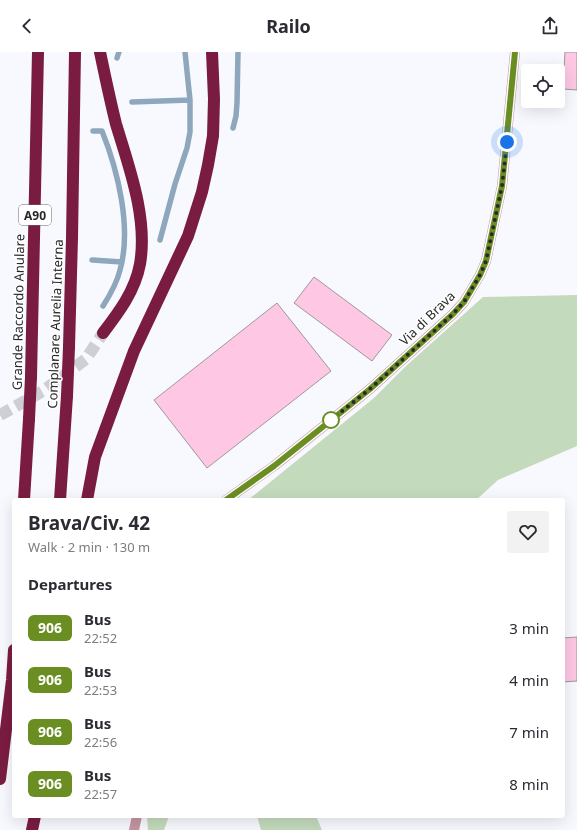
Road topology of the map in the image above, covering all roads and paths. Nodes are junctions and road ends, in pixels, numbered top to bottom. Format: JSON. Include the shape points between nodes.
{"nodes":[{"id":1,"x":38,"y":52,"type":"edge"},
{"id":2,"x":75,"y":52,"type":"edge"},
{"id":3,"x":100,"y":52,"type":"edge"},
{"id":4,"x":212,"y":52,"type":"edge"},
{"id":5,"x":515,"y":52,"type":"edge"},
{"id":6,"x":103,"y":333,"type":"tunnel mouth"},
{"id":7,"x":24,"y":498,"type":"edge"},
{"id":8,"x":60,"y":498,"type":"edge"},
{"id":9,"x":87,"y":498,"type":"edge"},
{"id":10,"x":229,"y":498,"type":"edge"},
{"id":11,"x":12,"y":680,"type":"edge"},
{"id":12,"x":0,"y":779,"type":"edge"},
{"id":13,"x":35,"y":818,"type":"edge"},
{"id":14,"x":137,"y":818,"type":"edge"},
{"id":15,"x":32,"y":830,"type":"edge"},
{"id":16,"x":134,"y":830,"type":"edge"}],
"edges":[{"from":1,"to":7,"type":"highway","name":"Grande Raccordo Anulare","number":"A90","bridge":true,"via":[[31,377]]},
{"from":2,"to":8,"type":"highway","name":"Complanare Aurelia Interna","bridge":true,"via":[[69,347]]},
{"from":3,"to":6,"type":"highway","via":[[108,92],[132,178],[142,235],[140,265],[133,287],[126,302]]},
{"from":4,"to":9,"type":"highway","via":[[213,136],[202,192],[188,236],[132,358],[95,457]]},
{"from":5,"to":10,"type":"street","name":"Via di Brava","via":[[502,186],[486,261],[464,302],[370,389],[274,466]]},
{"from":11,"to":12,"type":"highway"},
{"from":13,"to":15,"type":"highway"},
{"from":14,"to":16,"type":"street"}]}
